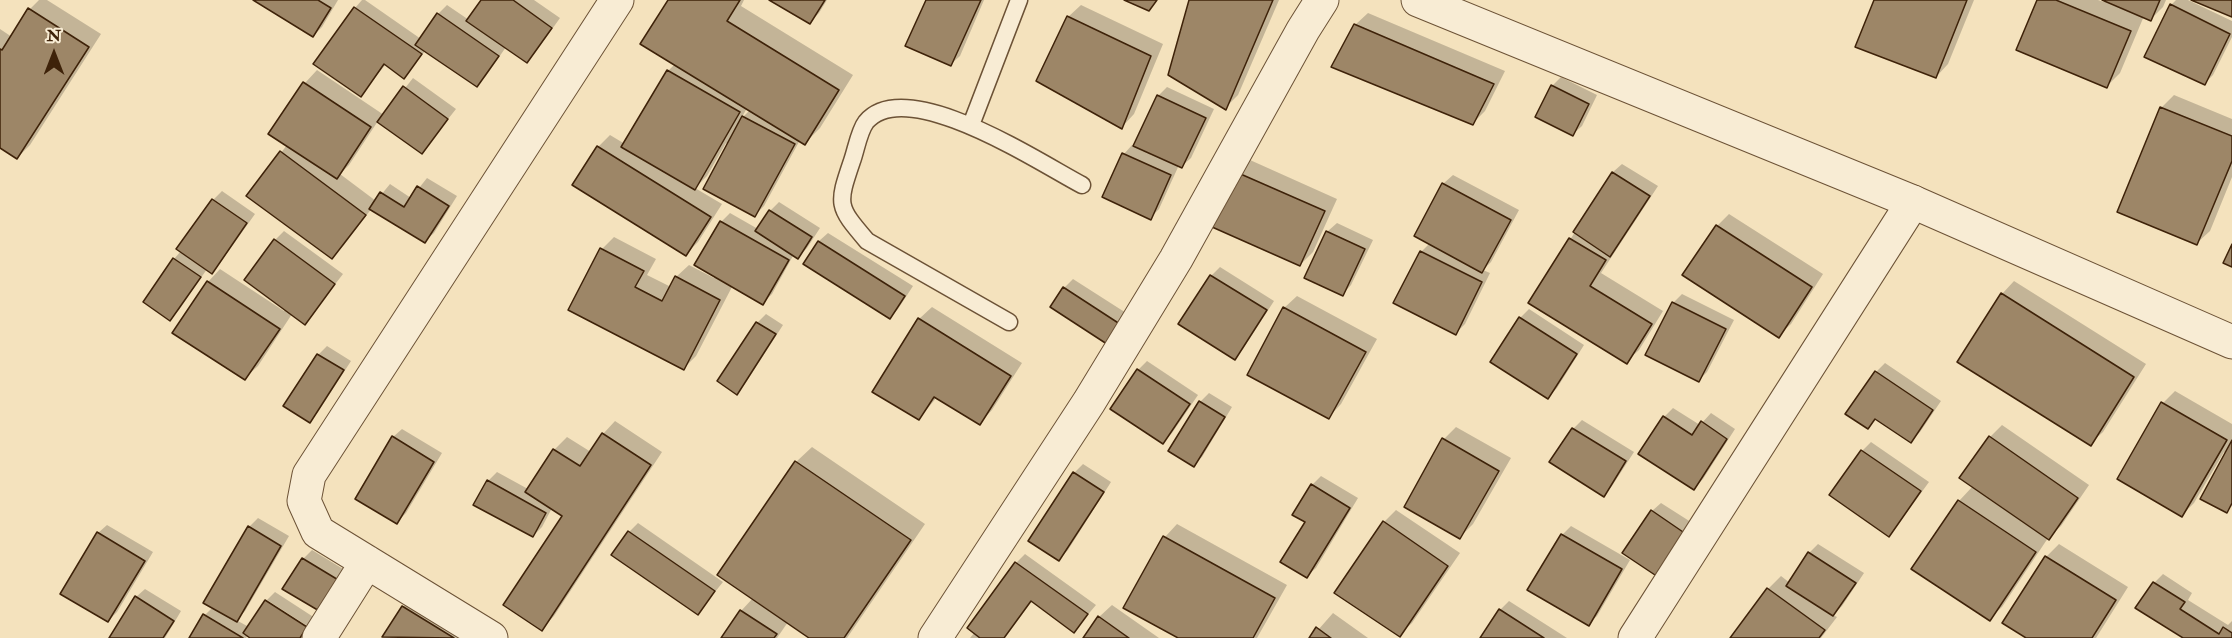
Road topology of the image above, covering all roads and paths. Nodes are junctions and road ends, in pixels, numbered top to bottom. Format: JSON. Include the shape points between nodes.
{"nodes":[{"id":1,"x":617,"y":0,"type":"edge"},
{"id":2,"x":1019,"y":0,"type":"edge"},
{"id":3,"x":1322,"y":0,"type":"edge"},
{"id":4,"x":1418,"y":0,"type":"edge"},
{"id":5,"x":971,"y":125,"type":"junction"},
{"id":6,"x":1082,"y":185,"type":"dead end"},
{"id":7,"x":1913,"y":202,"type":"junction"},
{"id":8,"x":1009,"y":322,"type":"dead end"},
{"id":9,"x":2232,"y":342,"type":"edge"},
{"id":10,"x":367,"y":562,"type":"junction"},
{"id":11,"x":319,"y":638,"type":"edge"},
{"id":12,"x":491,"y":638,"type":"edge"},
{"id":13,"x":935,"y":638,"type":"edge"},
{"id":14,"x":1635,"y":638,"type":"edge"}],
"edges":[{"from":1,"to":10,"type":"street","via":[[309,475],[304,501],[318,532]]},
{"from":2,"to":5,"type":"lane"},
{"from":3,"to":13,"type":"street","via":[[1176,259],[1089,402]]},
{"from":4,"to":7,"type":"street"},
{"from":5,"to":6,"type":"lane"},
{"from":5,"to":8,"type":"lane","via":[[926,110],[889,109],[876,115],[866,123],[841,192],[842,210],[867,241]]},
{"from":7,"to":9,"type":"street"},
{"from":7,"to":14,"type":"street"},
{"from":10,"to":11,"type":"street"},
{"from":10,"to":12,"type":"street"}]}
